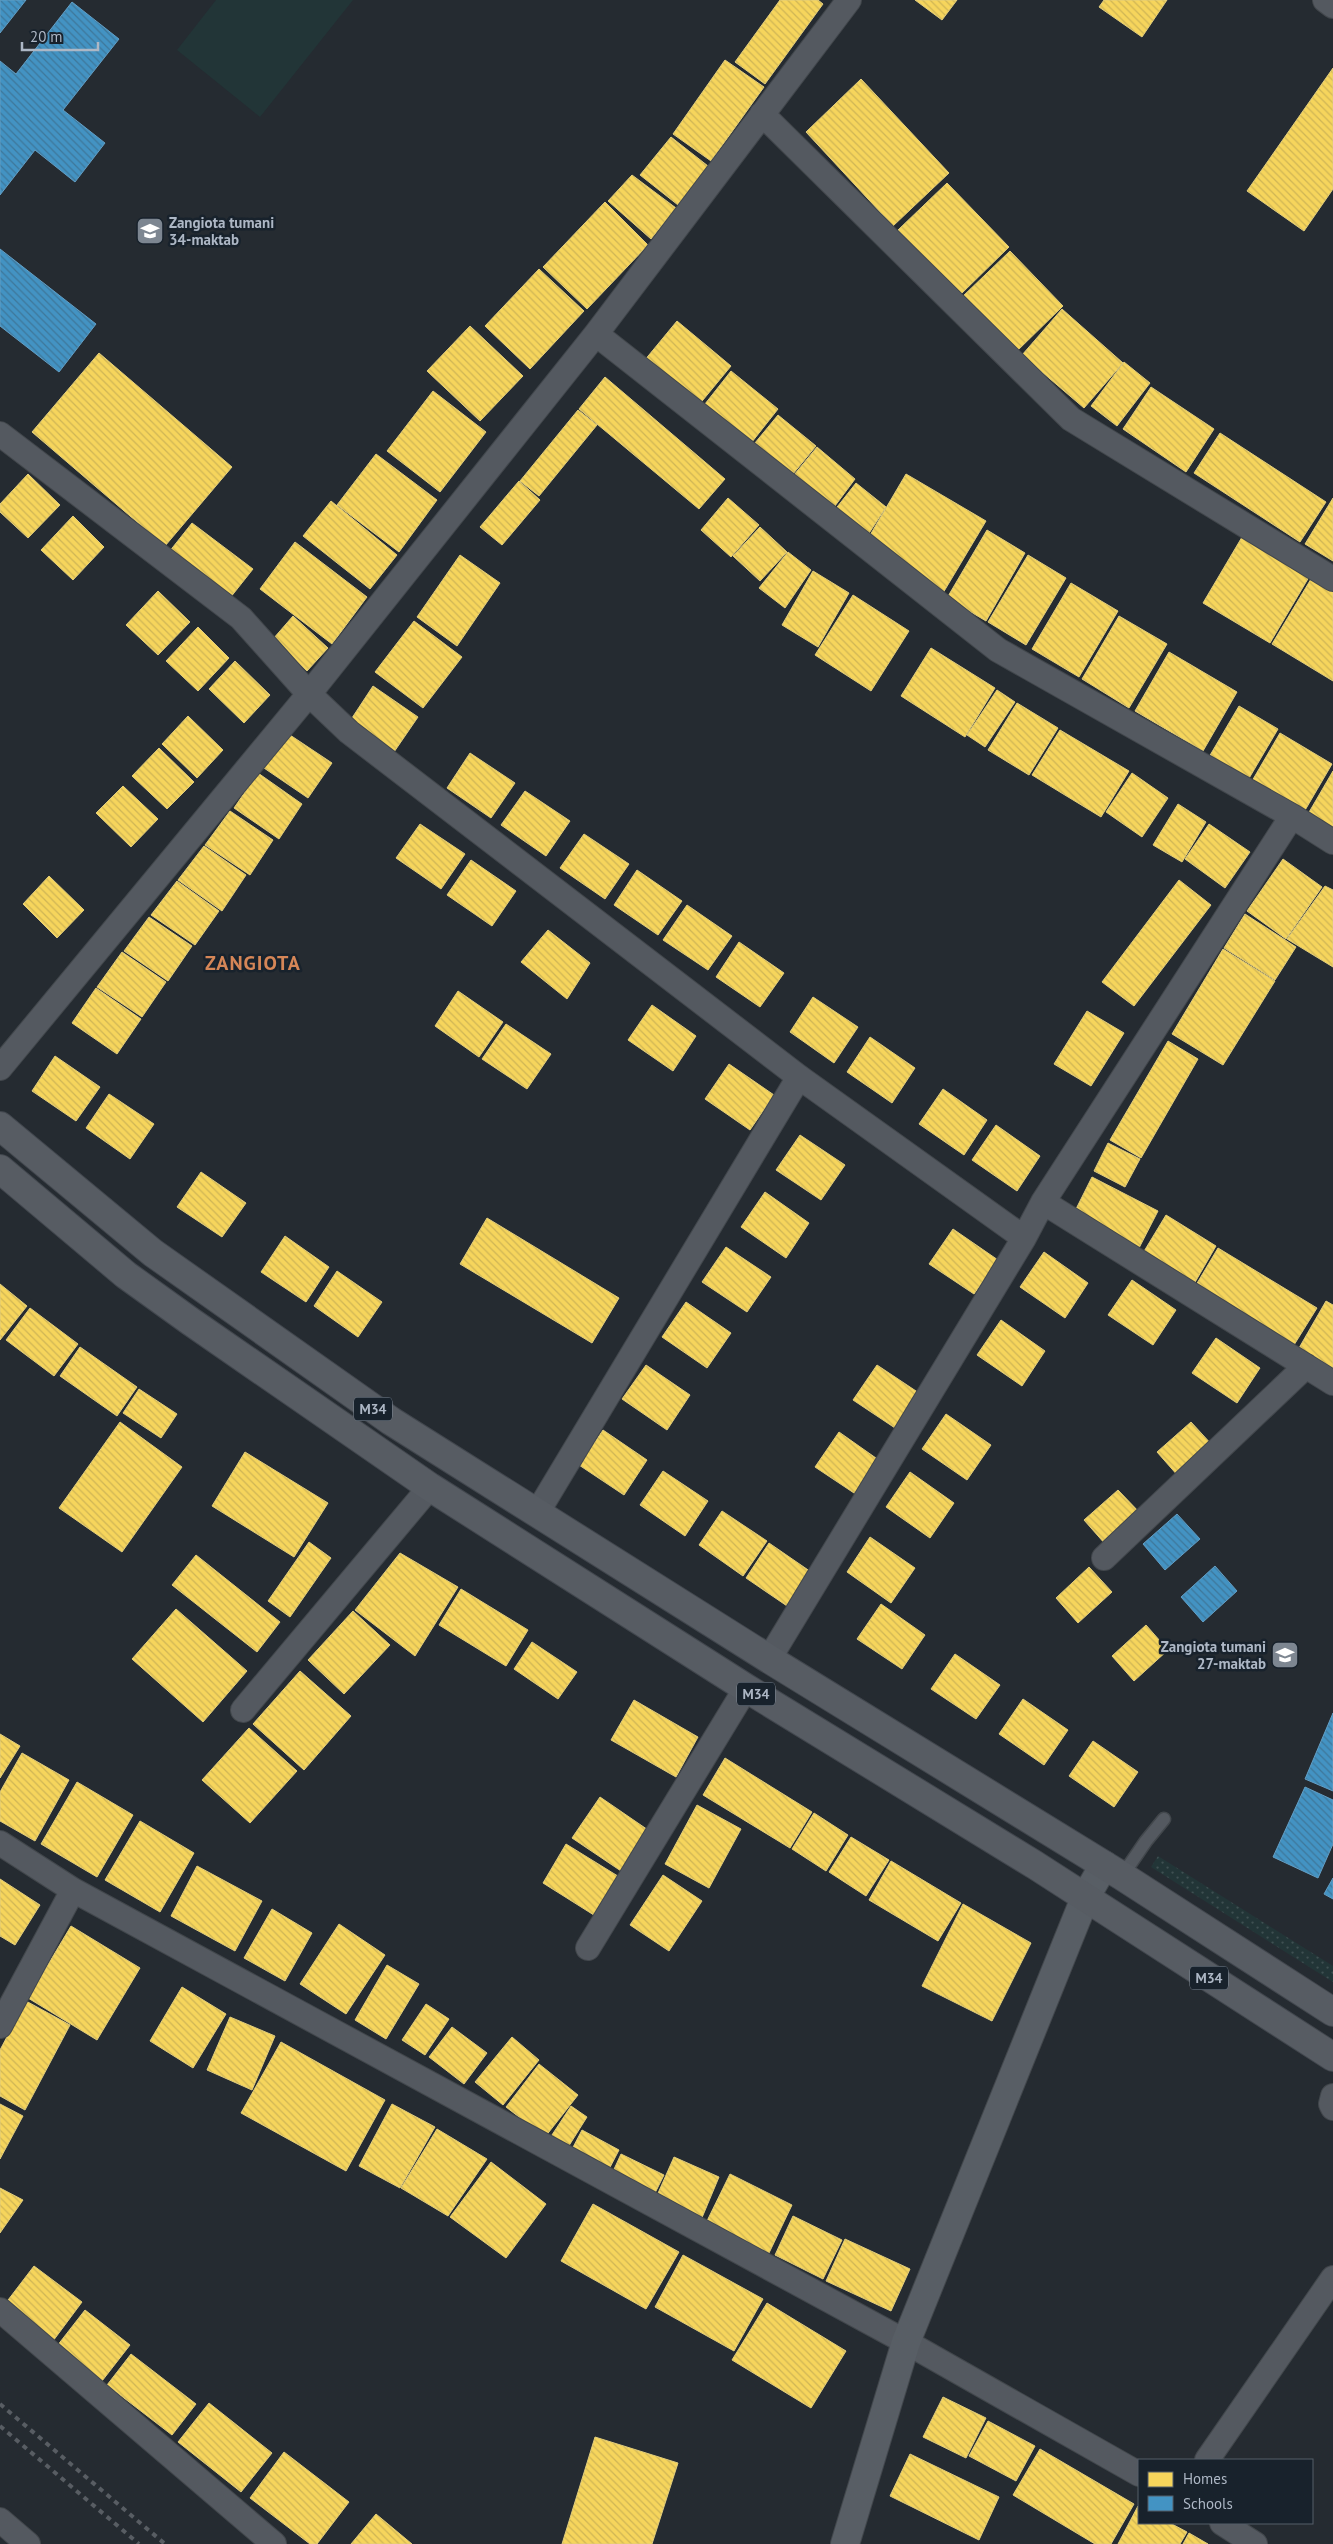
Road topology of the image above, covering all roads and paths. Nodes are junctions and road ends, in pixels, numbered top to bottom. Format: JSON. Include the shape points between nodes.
{"nodes":[{"id":1,"x":849,"y":0,"type":"edge"},
{"id":2,"x":1325,"y":0,"type":"edge"},
{"id":3,"x":1333,"y":6,"type":"edge"},
{"id":4,"x":762,"y":114,"type":"junction"},
{"id":5,"x":596,"y":334,"type":"junction"},
{"id":6,"x":0,"y":434,"type":"edge"},
{"id":7,"x":1333,"y":579,"type":"edge"},
{"id":8,"x":308,"y":694,"type":"junction"},
{"id":9,"x":1292,"y":816,"type":"junction"},
{"id":10,"x":1333,"y":842,"type":"edge"},
{"id":11,"x":0,"y":1068,"type":"edge"},
{"id":12,"x":799,"y":1077,"type":"junction"},
{"id":13,"x":0,"y":1126,"type":"edge"},
{"id":14,"x":0,"y":1169,"type":"edge"},
{"id":15,"x":1043,"y":1202,"type":"junction"},
{"id":16,"x":1024,"y":1238,"type":"junction"},
{"id":17,"x":1306,"y":1366,"type":"junction"},
{"id":18,"x":1333,"y":1383,"type":"edge"},
{"id":19,"x":430,"y":1487,"type":"junction"},
{"id":20,"x":537,"y":1513,"type":"junction"},
{"id":21,"x":1104,"y":1558,"type":"dead end"},
{"id":22,"x":769,"y":1659,"type":"junction"},
{"id":23,"x":746,"y":1688,"type":"junction"},
{"id":24,"x":243,"y":1710,"type":"dead end"},
{"id":25,"x":1164,"y":1819,"type":"dead end"},
{"id":26,"x":0,"y":1843,"type":"edge"},
{"id":27,"x":1113,"y":1871,"type":"junction"},
{"id":28,"x":74,"y":1890,"type":"junction"},
{"id":29,"x":1085,"y":1898,"type":"junction"},
{"id":30,"x":588,"y":1948,"type":"dead end"},
{"id":31,"x":1333,"y":2012,"type":"edge"},
{"id":32,"x":0,"y":2026,"type":"edge"},
{"id":33,"x":1333,"y":2057,"type":"edge"},
{"id":34,"x":1333,"y":2096,"type":"edge"},
{"id":35,"x":1333,"y":2108,"type":"edge"},
{"id":36,"x":1333,"y":2278,"type":"edge"},
{"id":37,"x":0,"y":2310,"type":"edge"},
{"id":38,"x":906,"y":2342,"type":"junction"},
{"id":39,"x":1208,"y":2459,"type":"edge"},
{"id":40,"x":1138,"y":2473,"type":"edge"},
{"id":41,"x":0,"y":2520,"type":"edge"},
{"id":42,"x":1224,"y":2524,"type":"edge"},
{"id":43,"x":28,"y":2544,"type":"edge"},
{"id":44,"x":274,"y":2544,"type":"edge"},
{"id":45,"x":845,"y":2544,"type":"edge"},
{"id":46,"x":1255,"y":2544,"type":"edge"}],
"edges":[{"from":1,"to":4,"type":"street"},
{"from":2,"to":3,"type":"street"},
{"from":4,"to":5,"type":"street"},
{"from":4,"to":7,"type":"street","via":[[1071,419]]},
{"from":5,"to":8,"type":"street"},
{"from":5,"to":9,"type":"street","via":[[998,650]]},
{"from":6,"to":8,"type":"street","via":[[241,618]]},
{"from":8,"to":11,"type":"street"},
{"from":8,"to":12,"type":"street","via":[[349,732]]},
{"from":9,"to":10,"type":"street"},
{"from":9,"to":15,"type":"street"},
{"from":12,"to":16,"type":"street"},
{"from":12,"to":20,"type":"street"},
{"from":13,"to":20,"type":"main road","number":"M34","via":[[152,1253],[218,1301],[391,1421]]},
{"from":14,"to":19,"type":"main road","number":"M34","via":[[67,1228],[134,1280]]},
{"from":15,"to":16,"type":"street"},
{"from":15,"to":17,"type":"street"},
{"from":16,"to":22,"type":"street"},
{"from":17,"to":18,"type":"street"},
{"from":17,"to":21,"type":"street"},
{"from":19,"to":23,"type":"main road","number":"M34"},
{"from":19,"to":24,"type":"street"},
{"from":20,"to":22,"type":"main road","number":"M34"},
{"from":22,"to":27,"type":"main road","number":"M34"},
{"from":23,"to":29,"type":"main road","number":"M34"},
{"from":23,"to":30,"type":"street"},
{"from":25,"to":27,"type":"lane"},
{"from":26,"to":28,"type":"street"},
{"from":27,"to":29,"type":"main road"},
{"from":27,"to":31,"type":"main road","number":"M34"},
{"from":28,"to":32,"type":"street"},
{"from":28,"to":38,"type":"street"},
{"from":29,"to":33,"type":"main road","number":"M34"},
{"from":29,"to":38,"type":"main road"},
{"from":34,"to":35,"type":"street"},
{"from":36,"to":39,"type":"street"},
{"from":37,"to":44,"type":"street"},
{"from":38,"to":40,"type":"street"},
{"from":38,"to":45,"type":"main road"},
{"from":41,"to":43,"type":"street"},
{"from":42,"to":46,"type":"street"}]}
